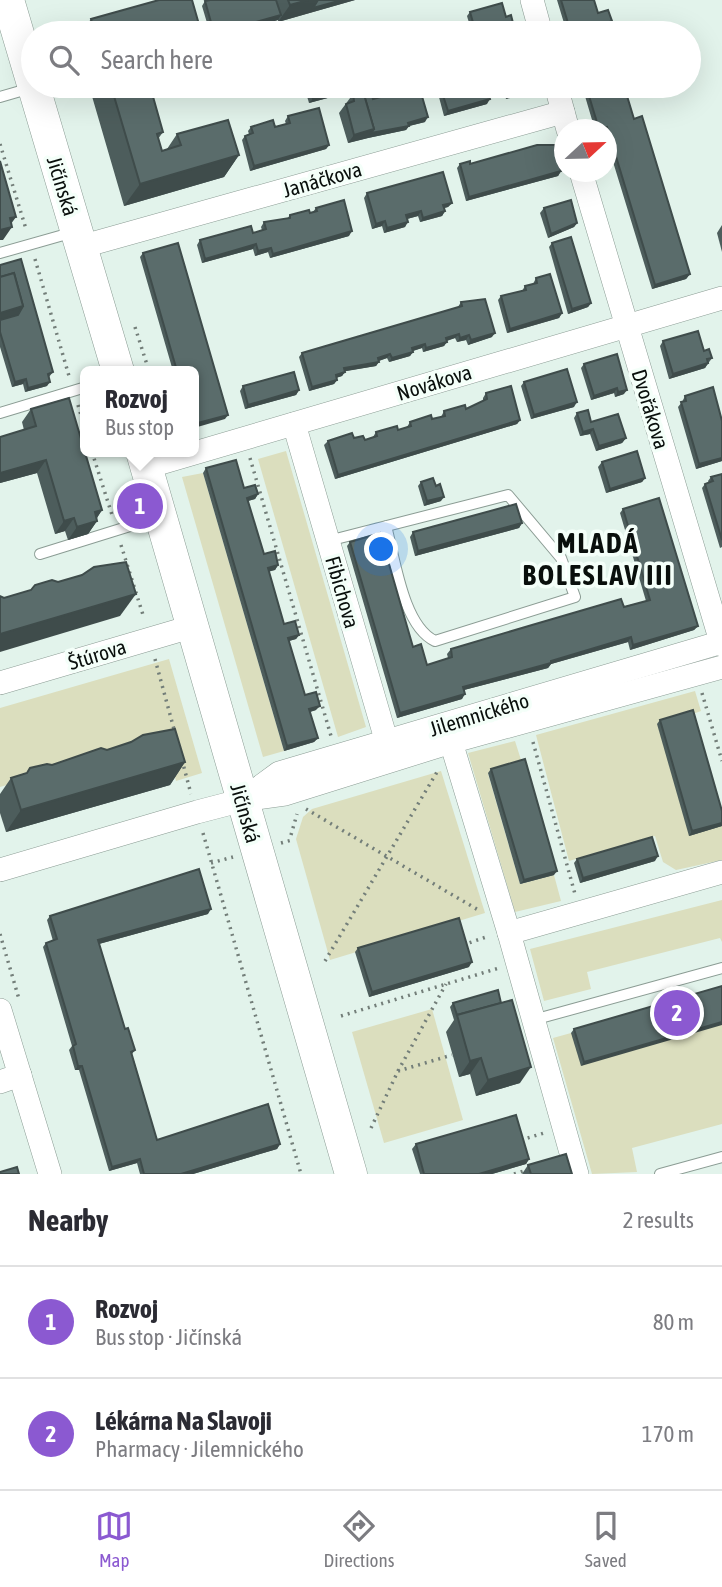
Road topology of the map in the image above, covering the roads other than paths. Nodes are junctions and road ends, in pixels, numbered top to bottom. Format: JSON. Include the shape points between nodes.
{"nodes":[{"id":1,"x":8,"y":0,"type":"edge"},
{"id":2,"x":532,"y":0,"type":"edge"},
{"id":3,"x":538,"y":21,"type":"edge"},
{"id":4,"x":21,"y":45,"type":"edge"},
{"id":5,"x":21,"y":91,"type":"edge"},
{"id":6,"x":0,"y":97,"type":"edge"},
{"id":7,"x":36,"y":98,"type":"edge"},
{"id":8,"x":559,"y":98,"type":"edge"},
{"id":9,"x":565,"y":119,"type":"edge"},
{"id":10,"x":554,"y":124,"type":"edge"},
{"id":11,"x":584,"y":182,"type":"edge"},
{"id":12,"x":78,"y":239,"type":"junction"},
{"id":13,"x":0,"y":253,"type":"edge"},
{"id":14,"x":722,"y":298,"type":"edge"},
{"id":15,"x":625,"y":326,"type":"junction"},
{"id":16,"x":116,"y":366,"type":"edge"},
{"id":17,"x":80,"y":389,"type":"edge"},
{"id":18,"x":0,"y":413,"type":"edge"},
{"id":19,"x":294,"y":424,"type":"junction"},
{"id":20,"x":199,"y":449,"type":"edge"},
{"id":21,"x":145,"y":460,"type":"edge"},
{"id":22,"x":161,"y":516,"type":"junction"},
{"id":23,"x":386,"y":526,"type":"junction"},
{"id":24,"x":328,"y":541,"type":"junction"},
{"id":25,"x":40,"y":554,"type":"dead end"},
{"id":26,"x":194,"y":626,"type":"junction"},
{"id":27,"x":722,"y":643,"type":"edge"},
{"id":28,"x":722,"y":667,"type":"edge"},
{"id":29,"x":0,"y":683,"type":"edge"},
{"id":30,"x":451,"y":742,"type":"junction"},
{"id":31,"x":389,"y":750,"type":"junction"},
{"id":32,"x":243,"y":800,"type":"junction"},
{"id":33,"x":0,"y":870,"type":"edge"},
{"id":34,"x":722,"y":872,"type":"edge"},
{"id":35,"x":503,"y":937,"type":"junction"},
{"id":36,"x":722,"y":968,"type":"edge"},
{"id":37,"x":0,"y":1010,"type":"edge"},
{"id":38,"x":533,"y":1020,"type":"junction"},
{"id":39,"x":10,"y":1079,"type":"edge"},
{"id":40,"x":722,"y":1157,"type":"edge"},
{"id":41,"x":50,"y":1174,"type":"edge"},
{"id":42,"x":351,"y":1174,"type":"edge"},
{"id":43,"x":577,"y":1174,"type":"edge"},
{"id":44,"x":660,"y":1174,"type":"edge"}],
"edges":[{"from":1,"to":4,"type":"street","name":"Jičínská"},
{"from":2,"to":3,"type":"street"},
{"from":5,"to":6,"type":"lane"},
{"from":7,"to":12,"type":"street","name":"Jičínská"},
{"from":8,"to":9,"type":"street"},
{"from":10,"to":12,"type":"street","name":"Janáčkova","via":[[180,219]]},
{"from":11,"to":15,"type":"street","name":"Dvořákova"},
{"from":12,"to":13,"type":"lane"},
{"from":12,"to":16,"type":"street","name":"Jičínská"},
{"from":14,"to":15,"type":"street","name":"Novákova"},
{"from":15,"to":19,"type":"street","name":"Novákova"},
{"from":15,"to":27,"type":"street","name":"Dvořákova"},
{"from":17,"to":18,"type":"lane"},
{"from":19,"to":20,"type":"street","name":"Novákova"},
{"from":19,"to":24,"type":"street","name":"Fibichova"},
{"from":21,"to":22,"type":"street","name":"Jičínská"},
{"from":22,"to":25,"type":"lane"},
{"from":22,"to":26,"type":"street","name":"Jičínská"},
{"from":23,"to":23,"type":"lane","via":[[508,495],[561,558],[575,597],[435,641],[424,636],[412,619]]},
{"from":23,"to":24,"type":"lane"},
{"from":24,"to":31,"type":"street","name":"Fibichova"},
{"from":26,"to":29,"type":"street","name":"Štúrova"},
{"from":26,"to":32,"type":"street","name":"Jičínská"},
{"from":27,"to":31,"type":"street","name":"Jilemnického"},
{"from":28,"to":30,"type":"street","name":"Jilemnického","via":[[528,732]]},
{"from":30,"to":31,"type":"street","name":"Jilemnického"},
{"from":30,"to":35,"type":"street"},
{"from":31,"to":32,"type":"street","name":"Jilemnického","via":[[285,794]]},
{"from":31,"to":32,"type":"street","name":"Jilemnického","via":[[338,755],[279,773]]},
{"from":32,"to":33,"type":"street","name":"Jilemnického"},
{"from":32,"to":42,"type":"street","name":"Jičínská"},
{"from":34,"to":35,"type":"street"},
{"from":35,"to":38,"type":"street"},
{"from":36,"to":38,"type":"lane"},
{"from":37,"to":39,"type":"street"},
{"from":38,"to":43,"type":"street"},
{"from":39,"to":41,"type":"street"},
{"from":40,"to":44,"type":"lane"}]}
